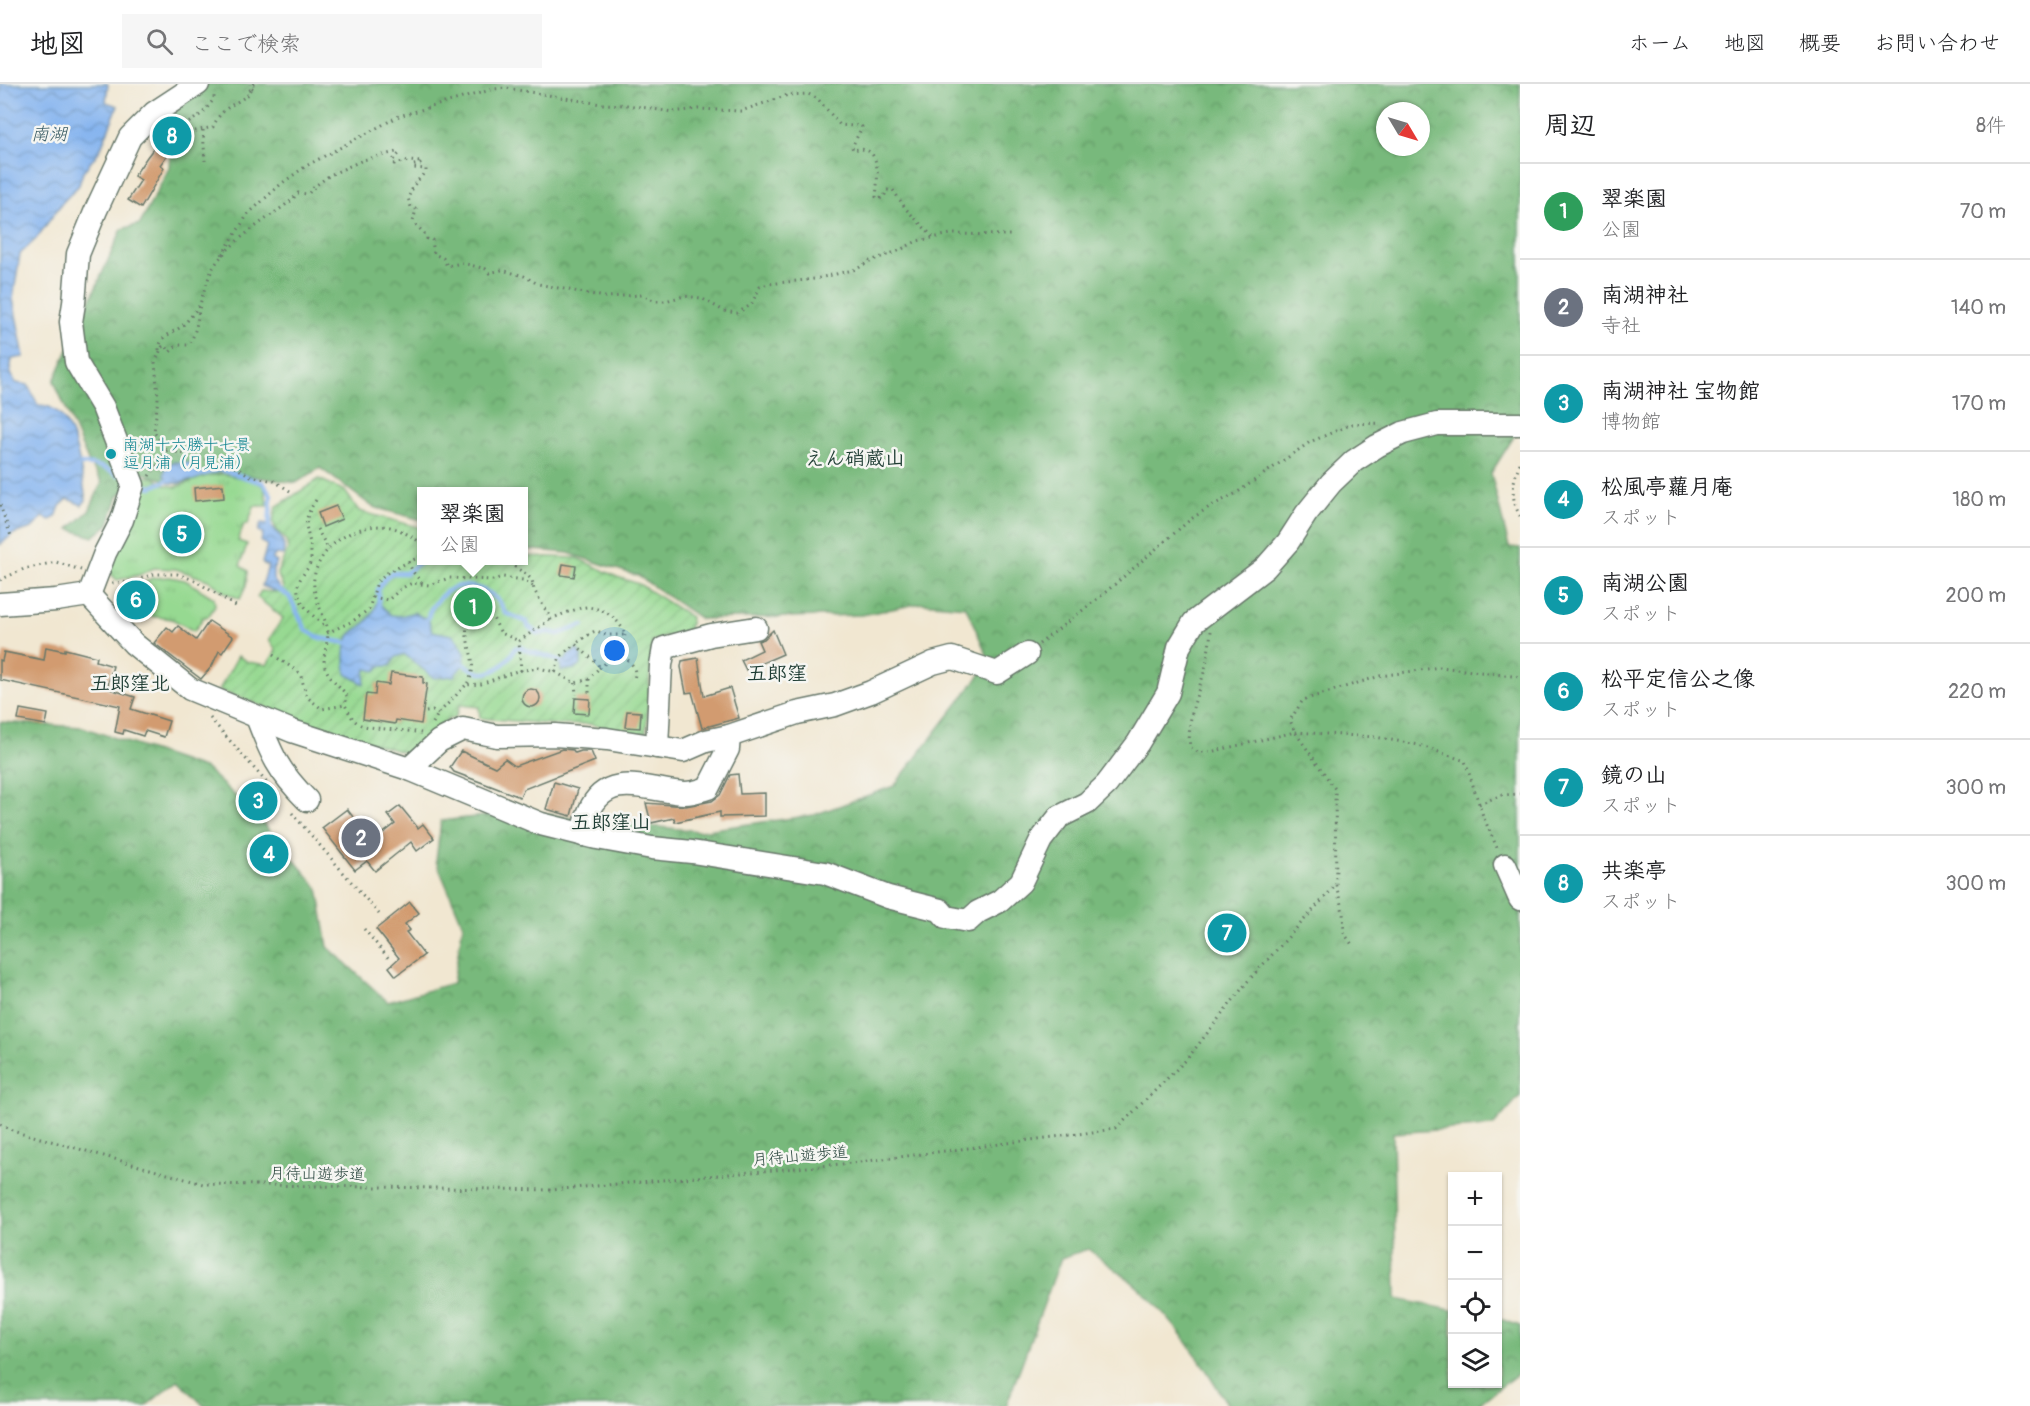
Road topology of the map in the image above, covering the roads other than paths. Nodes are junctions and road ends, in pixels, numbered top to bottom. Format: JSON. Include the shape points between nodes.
{"nodes":[{"id":1,"x":202,"y":93,"type":"edge"},
{"id":2,"x":1520,"y":424,"type":"edge"},
{"id":3,"x":93,"y":584,"type":"junction"},
{"id":4,"x":0,"y":604,"type":"edge"},
{"id":5,"x":756,"y":628,"type":"dead end"},
{"id":6,"x":1027,"y":654,"type":"road end"},
{"id":7,"x":257,"y":717,"type":"junction"},
{"id":8,"x":729,"y":736,"type":"junction"},
{"id":9,"x":657,"y":747,"type":"junction"},
{"id":10,"x":409,"y":769,"type":"junction"},
{"id":11,"x":307,"y":800,"type":"dead end"},
{"id":12,"x":583,"y":834,"type":"junction"},
{"id":13,"x":1505,"y":866,"type":"road end"},
{"id":14,"x":1520,"y":899,"type":"edge"}],
"edges":[{"from":1,"to":3,"type":"street","via":[[154,113],[130,137],[78,254],[70,322],[76,362],[103,407],[133,484],[123,520]]},
{"from":2,"to":12,"type":"street","via":[[1437,424],[1403,433],[1354,461],[1331,483],[1265,568],[1194,622],[1179,647],[1168,693],[1138,743],[1087,803],[1059,818],[1041,840],[1021,882],[968,921],[945,917],[940,910],[888,897],[825,873]]},
{"from":3,"to":4,"type":"street","via":[[56,600]]},
{"from":3,"to":7,"type":"street","via":[[134,644],[190,689]]},
{"from":5,"to":9,"type":"street","via":[[664,648]]},
{"from":6,"to":8,"type":"street","via":[[997,673],[952,658],[933,663],[844,702]]},
{"from":7,"to":10,"type":"street"},
{"from":7,"to":11,"type":"street","via":[[273,759]]},
{"from":8,"to":9,"type":"street","via":[[683,752]]},
{"from":8,"to":12,"type":"street","via":[[728,749],[708,788],[687,793],[617,786],[601,794],[589,810]]},
{"from":9,"to":10,"type":"street","via":[[555,735],[497,736],[463,729],[439,741]]},
{"from":10,"to":12,"type":"street","via":[[541,824]]},
{"from":13,"to":14,"type":"street"}]}
